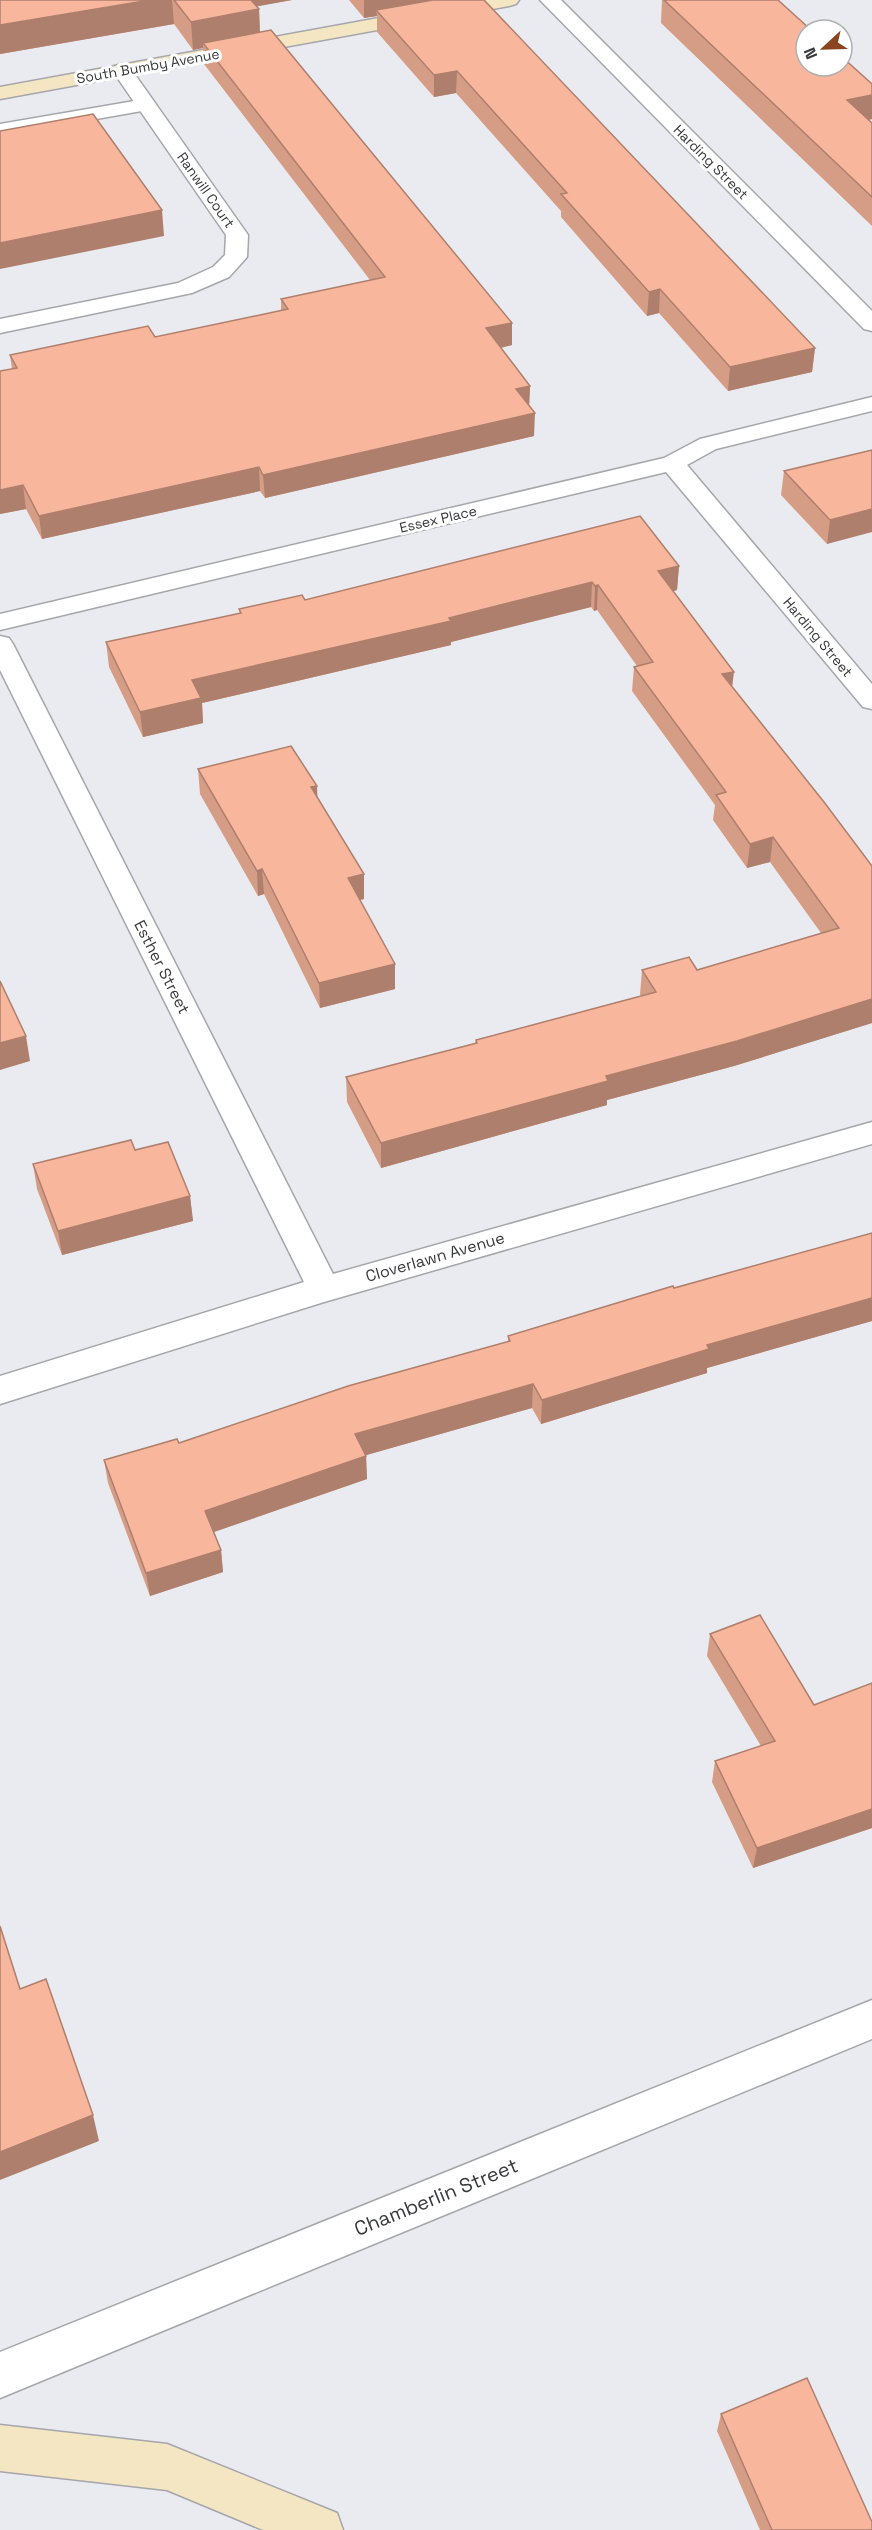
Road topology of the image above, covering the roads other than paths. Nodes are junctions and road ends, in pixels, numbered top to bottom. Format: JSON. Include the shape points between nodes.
{"nodes":[{"id":1,"x":509,"y":0,"type":"edge"},
{"id":2,"x":550,"y":0,"type":"edge"},
{"id":3,"x":122,"y":70,"type":"junction"},
{"id":4,"x":0,"y":93,"type":"edge"},
{"id":5,"x":146,"y":105,"type":"junction"},
{"id":6,"x":0,"y":130,"type":"edge"},
{"id":7,"x":872,"y":324,"type":"edge"},
{"id":8,"x":0,"y":326,"type":"edge"},
{"id":9,"x":872,"y":404,"type":"edge"},
{"id":10,"x":672,"y":463,"type":"junction"},
{"id":11,"x":0,"y":622,"type":"edge"},
{"id":12,"x":0,"y":644,"type":"edge"},
{"id":13,"x":872,"y":701,"type":"edge"},
{"id":14,"x":872,"y":1133,"type":"edge"},
{"id":15,"x":324,"y":1289,"type":"junction"},
{"id":16,"x":0,"y":1390,"type":"edge"},
{"id":17,"x":872,"y":2019,"type":"edge"},
{"id":18,"x":0,"y":2375,"type":"edge"},
{"id":19,"x":0,"y":2448,"type":"edge"},
{"id":20,"x":321,"y":2530,"type":"edge"}],
"edges":[{"from":1,"to":3,"type":"street","name":"South Bumby Avenue"},
{"from":2,"to":7,"type":"street","name":"Harding Street"},
{"from":3,"to":4,"type":"street","name":"South Bumby Avenue"},
{"from":3,"to":5,"type":"street","name":"Ranwill Court"},
{"from":5,"to":6,"type":"lane"},
{"from":5,"to":8,"type":"street","name":"Ranwill Court","via":[[237,235],[236,256],[221,272],[184,288]]},
{"from":9,"to":10,"type":"street","name":"Essex Place","via":[[708,444]]},
{"from":10,"to":11,"type":"street","name":"Essex Place"},
{"from":10,"to":13,"type":"street","name":"Harding Street"},
{"from":12,"to":15,"type":"street","name":"Esther Street"},
{"from":14,"to":15,"type":"street","name":"Cloverlawn Avenue"},
{"from":15,"to":16,"type":"street","name":"Cloverlawn Avenue"},
{"from":17,"to":18,"type":"street","name":"Chamberlin Street"},
{"from":19,"to":20,"type":"street","via":[[167,2467]]}]}
